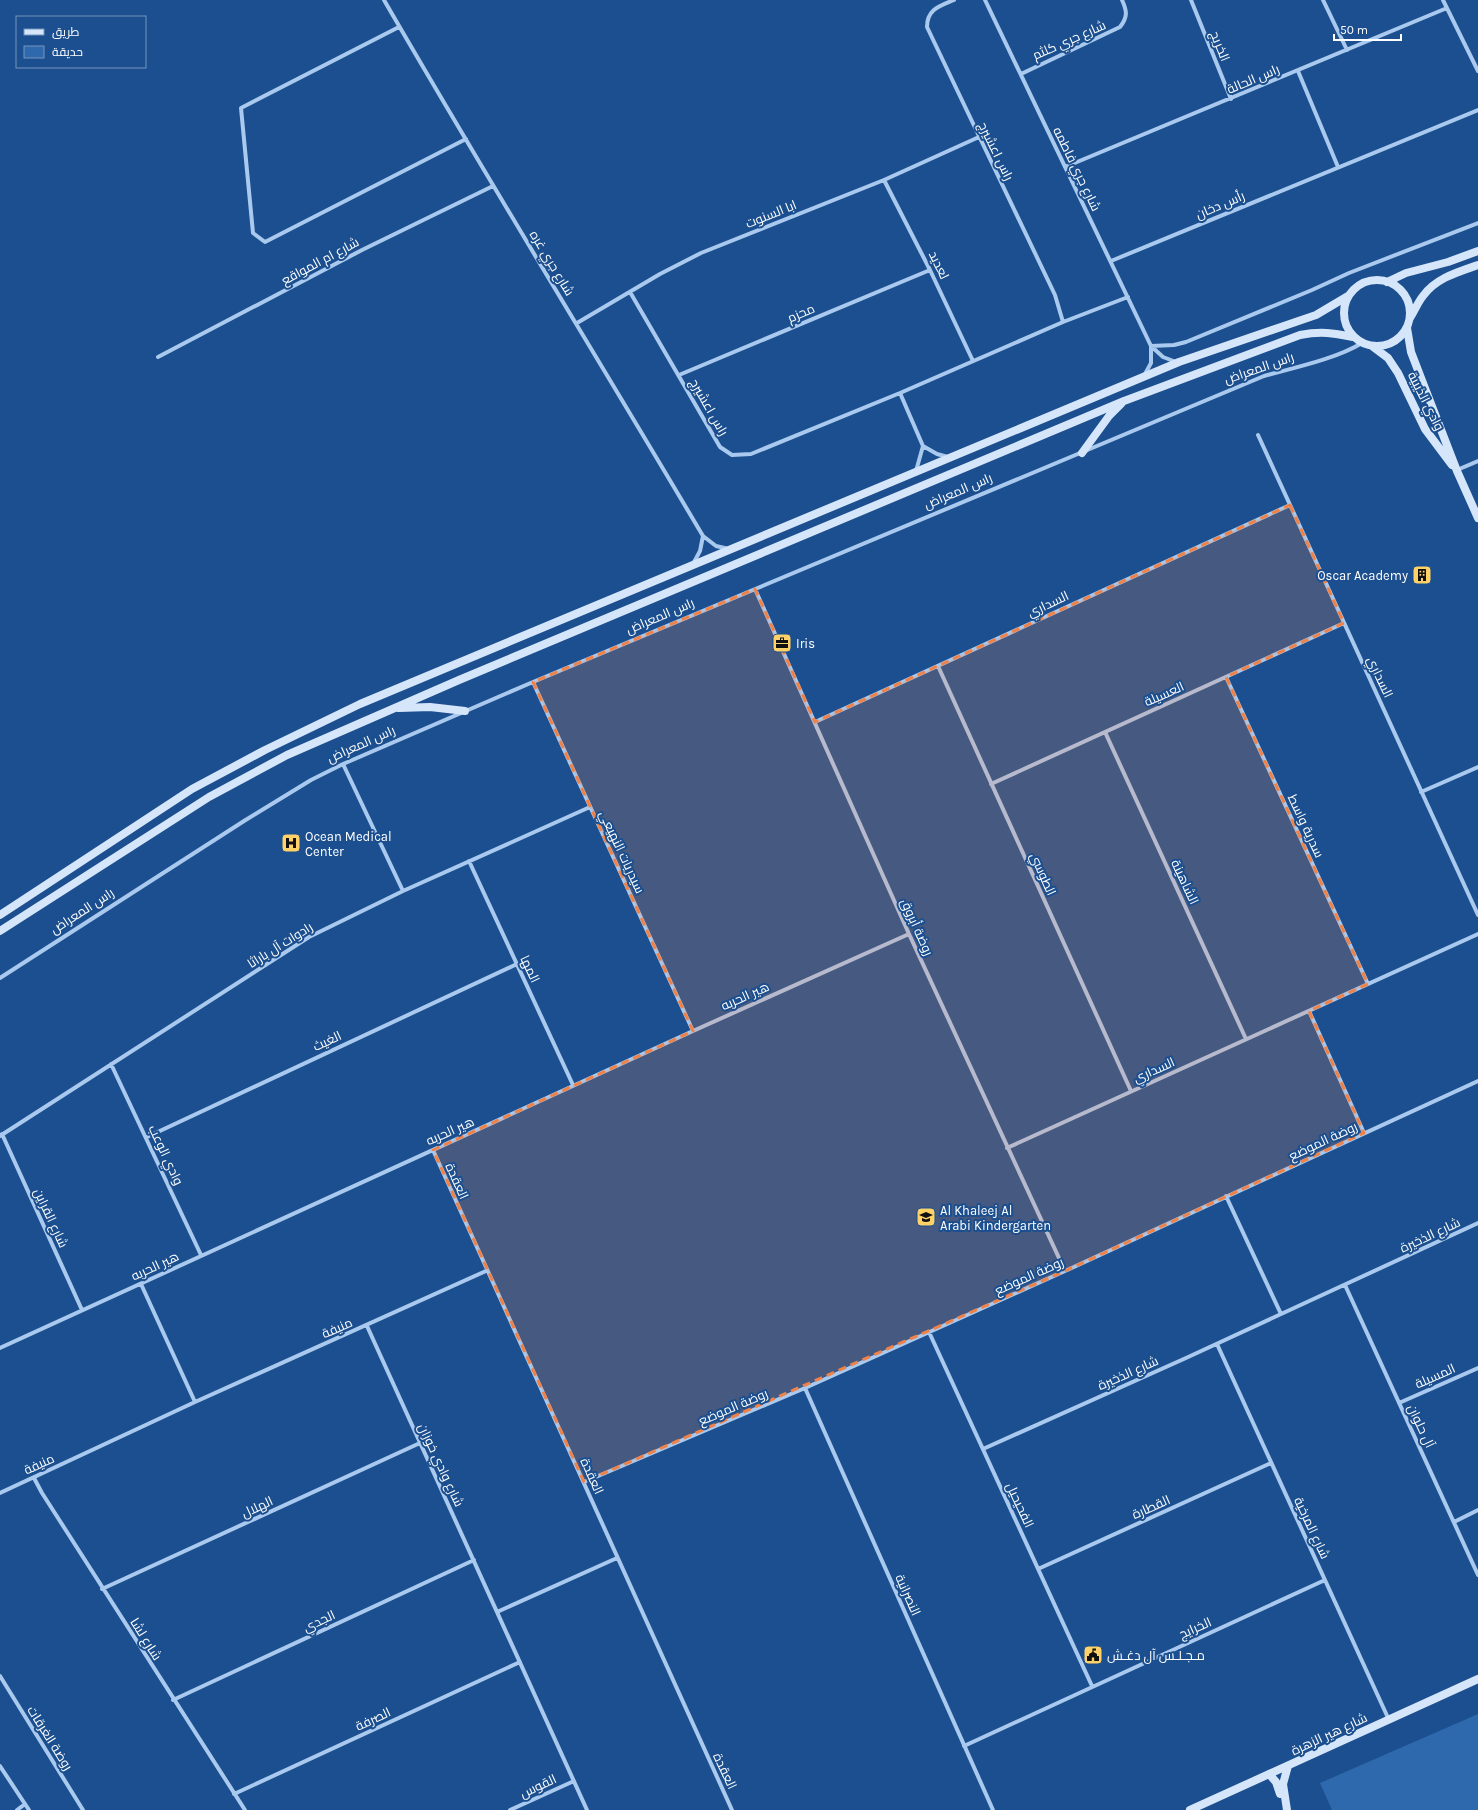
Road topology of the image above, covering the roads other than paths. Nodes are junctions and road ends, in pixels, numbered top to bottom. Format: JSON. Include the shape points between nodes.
{"nodes":[{"id":1,"x":384,"y":0,"type":"edge"},
{"id":2,"x":954,"y":0,"type":"edge"},
{"id":3,"x":986,"y":0,"type":"edge"},
{"id":4,"x":1122,"y":0,"type":"edge"},
{"id":5,"x":1191,"y":0,"type":"edge"},
{"id":6,"x":1323,"y":0,"type":"edge"},
{"id":7,"x":1443,"y":0,"type":"edge"},
{"id":8,"x":1447,"y":8,"type":"junction"},
{"id":9,"x":399,"y":27,"type":"junction"},
{"id":10,"x":1348,"y":50,"type":"junction"},
{"id":11,"x":1476,"y":63,"type":"edge"},
{"id":12,"x":1298,"y":71,"type":"junction"},
{"id":13,"x":1478,"y":71,"type":"edge"},
{"id":14,"x":1020,"y":74,"type":"junction"},
{"id":15,"x":1231,"y":99,"type":"junction"},
{"id":16,"x":1478,"y":110,"type":"edge"},
{"id":17,"x":979,"y":137,"type":"junction"},
{"id":18,"x":466,"y":139,"type":"junction"},
{"id":19,"x":1065,"y":167,"type":"junction"},
{"id":20,"x":1338,"y":167,"type":"junction"},
{"id":21,"x":884,"y":180,"type":"junction"},
{"id":22,"x":493,"y":186,"type":"junction"},
{"id":23,"x":1478,"y":223,"type":"edge"},
{"id":24,"x":1478,"y":251,"type":"edge"},
{"id":25,"x":1111,"y":261,"type":"junction"},
{"id":26,"x":1478,"y":265,"type":"edge"},
{"id":27,"x":930,"y":270,"type":"junction"},
{"id":28,"x":1387,"y":282,"type":"junction"},
{"id":29,"x":630,"y":292,"type":"junction"},
{"id":30,"x":1128,"y":296,"type":"junction"},
{"id":31,"x":1348,"y":296,"type":"junction"},
{"id":32,"x":1410,"y":318,"type":"junction"},
{"id":33,"x":1063,"y":322,"type":"junction"},
{"id":34,"x":577,"y":323,"type":"junction"},
{"id":35,"x":1407,"y":328,"type":"junction"},
{"id":36,"x":1353,"y":337,"type":"junction"},
{"id":37,"x":1362,"y":343,"type":"junction"},
{"id":38,"x":1151,"y":346,"type":"junction"},
{"id":39,"x":1372,"y":346,"type":"junction"},
{"id":40,"x":158,"y":357,"type":"dead end"},
{"id":41,"x":973,"y":361,"type":"junction"},
{"id":42,"x":1179,"y":362,"type":"junction"},
{"id":43,"x":679,"y":375,"type":"junction"},
{"id":44,"x":1142,"y":378,"type":"junction"},
{"id":45,"x":900,"y":393,"type":"junction"},
{"id":46,"x":1124,"y":401,"type":"junction"},
{"id":47,"x":1258,"y":435,"type":"dead end"},
{"id":48,"x":923,"y":446,"type":"junction"},
{"id":49,"x":1082,"y":452,"type":"junction"},
{"id":50,"x":952,"y":457,"type":"junction"},
{"id":51,"x":1478,"y":461,"type":"edge"},
{"id":52,"x":1457,"y":471,"type":"junction"},
{"id":53,"x":915,"y":474,"type":"junction"},
{"id":54,"x":1290,"y":505,"type":"junction"},
{"id":55,"x":1478,"y":518,"type":"edge"},
{"id":56,"x":703,"y":536,"type":"junction"},
{"id":57,"x":732,"y":549,"type":"junction"},
{"id":58,"x":692,"y":565,"type":"junction"},
{"id":59,"x":755,"y":589,"type":"junction"},
{"id":60,"x":1344,"y":623,"type":"junction"},
{"id":61,"x":938,"y":666,"type":"junction"},
{"id":62,"x":1226,"y":677,"type":"junction"},
{"id":63,"x":533,"y":682,"type":"junction"},
{"id":64,"x":393,"y":708,"type":"junction"},
{"id":65,"x":465,"y":711,"type":"junction"},
{"id":66,"x":815,"y":722,"type":"junction"},
{"id":67,"x":1105,"y":732,"type":"junction"},
{"id":68,"x":343,"y":764,"type":"junction"},
{"id":69,"x":1478,"y":767,"type":"edge"},
{"id":70,"x":991,"y":784,"type":"junction"},
{"id":71,"x":1422,"y":792,"type":"junction"},
{"id":72,"x":590,"y":807,"type":"junction"},
{"id":73,"x":469,"y":861,"type":"junction"},
{"id":74,"x":403,"y":891,"type":"junction"},
{"id":75,"x":0,"y":915,"type":"edge"},
{"id":76,"x":1478,"y":915,"type":"edge"},
{"id":77,"x":0,"y":931,"type":"edge"},
{"id":78,"x":909,"y":934,"type":"junction"},
{"id":79,"x":1478,"y":934,"type":"edge"},
{"id":80,"x":517,"y":964,"type":"junction"},
{"id":81,"x":0,"y":978,"type":"edge"},
{"id":82,"x":1368,"y":984,"type":"junction"},
{"id":83,"x":1309,"y":1011,"type":"junction"},
{"id":84,"x":693,"y":1031,"type":"junction"},
{"id":85,"x":1246,"y":1040,"type":"junction"},
{"id":86,"x":111,"y":1064,"type":"junction"},
{"id":87,"x":1478,"y":1081,"type":"edge"},
{"id":88,"x":573,"y":1085,"type":"junction"},
{"id":89,"x":1131,"y":1091,"type":"junction"},
{"id":90,"x":1364,"y":1133,"type":"junction"},
{"id":91,"x":1,"y":1135,"type":"edge"},
{"id":92,"x":147,"y":1137,"type":"junction"},
{"id":93,"x":1007,"y":1148,"type":"junction"},
{"id":94,"x":432,"y":1150,"type":"junction"},
{"id":95,"x":1226,"y":1196,"type":"junction"},
{"id":96,"x":1478,"y":1224,"type":"edge"},
{"id":97,"x":202,"y":1255,"type":"junction"},
{"id":98,"x":486,"y":1271,"type":"junction"},
{"id":99,"x":1065,"y":1271,"type":"junction"},
{"id":100,"x":141,"y":1284,"type":"junction"},
{"id":101,"x":1345,"y":1285,"type":"junction"},
{"id":102,"x":82,"y":1310,"type":"junction"},
{"id":103,"x":1281,"y":1314,"type":"junction"},
{"id":104,"x":367,"y":1326,"type":"junction"},
{"id":105,"x":929,"y":1332,"type":"junction"},
{"id":106,"x":1217,"y":1344,"type":"junction"},
{"id":107,"x":0,"y":1348,"type":"edge"},
{"id":108,"x":1478,"y":1368,"type":"edge"},
{"id":109,"x":804,"y":1388,"type":"junction"},
{"id":110,"x":195,"y":1402,"type":"junction"},
{"id":111,"x":1400,"y":1403,"type":"junction"},
{"id":112,"x":420,"y":1443,"type":"junction"},
{"id":113,"x":983,"y":1449,"type":"junction"},
{"id":114,"x":1271,"y":1464,"type":"junction"},
{"id":115,"x":34,"y":1478,"type":"junction"},
{"id":116,"x":584,"y":1482,"type":"junction"},
{"id":117,"x":0,"y":1493,"type":"edge"},
{"id":118,"x":1478,"y":1510,"type":"edge"},
{"id":119,"x":1454,"y":1522,"type":"junction"},
{"id":120,"x":617,"y":1558,"type":"junction"},
{"id":121,"x":474,"y":1560,"type":"junction"},
{"id":122,"x":1038,"y":1568,"type":"junction"},
{"id":123,"x":1478,"y":1575,"type":"edge"},
{"id":124,"x":1325,"y":1580,"type":"junction"},
{"id":125,"x":102,"y":1589,"type":"junction"},
{"id":126,"x":497,"y":1612,"type":"junction"},
{"id":127,"x":520,"y":1662,"type":"junction"},
{"id":128,"x":0,"y":1676,"type":"edge"},
{"id":129,"x":1478,"y":1679,"type":"edge"},
{"id":130,"x":1092,"y":1686,"type":"junction"},
{"id":131,"x":172,"y":1700,"type":"junction"},
{"id":132,"x":1389,"y":1720,"type":"junction"},
{"id":133,"x":964,"y":1746,"type":"junction"},
{"id":134,"x":0,"y":1766,"type":"edge"},
{"id":135,"x":1288,"y":1766,"type":"junction"},
{"id":136,"x":1269,"y":1774,"type":"junction"},
{"id":137,"x":574,"y":1781,"type":"junction"},
{"id":138,"x":234,"y":1794,"type":"junction"},
{"id":139,"x":25,"y":1804,"type":"junction"},
{"id":140,"x":17,"y":1810,"type":"edge"},
{"id":141,"x":29,"y":1810,"type":"edge"},
{"id":142,"x":83,"y":1810,"type":"edge"},
{"id":143,"x":245,"y":1810,"type":"edge"},
{"id":144,"x":510,"y":1810,"type":"edge"},
{"id":145,"x":588,"y":1810,"type":"edge"},
{"id":146,"x":732,"y":1810,"type":"edge"},
{"id":147,"x":993,"y":1810,"type":"edge"},
{"id":148,"x":1190,"y":1810,"type":"edge"},
{"id":149,"x":1282,"y":1810,"type":"edge"},
{"id":150,"x":1287,"y":1810,"type":"edge"}],
"edges":[{"from":1,"to":9,"type":"street","name":"شارع جري غره"},
{"from":2,"to":17,"type":"street","name":"راس اعشيرج","via":[[933,9],[929,14],[927,27]]},
{"from":3,"to":14,"type":"street","name":"شارع جري فاطمه"},
{"from":4,"to":14,"type":"street","name":"شارع جري كلثم","via":[[1126,16],[1120,28]]},
{"from":5,"to":15,"type":"street","name":"الخريج"},
{"from":6,"to":10,"type":"street"},
{"from":7,"to":8,"type":"street"},
{"from":8,"to":10,"type":"street","name":"راس الحالة"},
{"from":8,"to":11,"type":"street"},
{"from":9,"to":18,"type":"street","name":"شارع جري غره"},
{"from":9,"to":18,"type":"street","via":[[241,108],[253,232],[265,242]]},
{"from":10,"to":12,"type":"street","name":"راس الحالة"},
{"from":11,"to":13,"type":"street"},
{"from":12,"to":15,"type":"street","name":"راس الحالة"},
{"from":12,"to":20,"type":"street"},
{"from":14,"to":19,"type":"street","name":"شارع جري فاطمه"},
{"from":15,"to":19,"type":"street","name":"راس الحالة"},
{"from":16,"to":20,"type":"street","name":"رأس دخان"},
{"from":17,"to":21,"type":"street","name":"ابا السنوت"},
{"from":17,"to":33,"type":"street","name":"راس اعشيرج","via":[[1055,295]]},
{"from":18,"to":22,"type":"street","name":"شارع جري غره"},
{"from":19,"to":25,"type":"street","name":"شارع جري فاطمه"},
{"from":20,"to":25,"type":"street","name":"رأس دخان"},
{"from":21,"to":27,"type":"street","name":"لعديد"},
{"from":21,"to":29,"type":"street","name":"ابا السنوت","via":[[701,253]]},
{"from":22,"to":34,"type":"street","name":"شارع جري غره"},
{"from":22,"to":40,"type":"street","name":"شارع ام المواقع","via":[[362,250]]},
{"from":23,"to":38,"type":"street","via":[[1349,272],[1186,342]]},
{"from":24,"to":28,"type":"street","via":[[1406,273]]},
{"from":25,"to":30,"type":"street","name":"شارع جري فاطمه"},
{"from":26,"to":32,"type":"street","via":[[1432,286]]},
{"from":27,"to":41,"type":"street","name":"لعديد"},
{"from":27,"to":43,"type":"street","name":"محزم"},
{"from":28,"to":31,"type":"street","via":[[1365,282]]},
{"from":28,"to":32,"type":"street","via":[[1396,286],[1405,296]]},
{"from":29,"to":34,"type":"street","name":"ابا السنوت"},
{"from":29,"to":43,"type":"street","name":"راس اعشيرج"},
{"from":30,"to":33,"type":"street","name":"راس اعشيرج"},
{"from":30,"to":38,"type":"street","name":"شارع جري فاطمه"},
{"from":31,"to":36,"type":"street","via":[[1344,306],[1344,317]]},
{"from":31,"to":42,"type":"street","via":[[1316,315]]},
{"from":32,"to":35,"type":"street"},
{"from":33,"to":41,"type":"street","name":"راس اعشيرج"},
{"from":34,"to":56,"type":"street","name":"شارع جري غره"},
{"from":35,"to":39,"type":"street","via":[[1401,337],[1392,343]]},
{"from":35,"to":52,"type":"street","name":"وادي الذيبية","via":[[1411,352]]},
{"from":36,"to":37,"type":"street"},
{"from":36,"to":46,"type":"street","name":"راس المعراض","via":[[1317,332],[1300,335]]},
{"from":37,"to":39,"type":"street"},
{"from":37,"to":49,"type":"street","name":"راس المعراض","via":[[1346,351],[1264,376]]},
{"from":38,"to":42,"type":"street","name":"شارع جري فاطمه","via":[[1163,357]]},
{"from":38,"to":44,"type":"street","name":"شارع جري فاطمه","via":[[1151,363]]},
{"from":39,"to":52,"type":"street","name":"وادي الذيبية","via":[[1388,358],[1425,429]]},
{"from":41,"to":45,"type":"street","name":"راس اعشيرج"},
{"from":42,"to":44,"type":"street"},
{"from":43,"to":45,"type":"street","name":"راس اعشيرج","via":[[720,446],[732,456],[751,454]]},
{"from":44,"to":50,"type":"street"},
{"from":45,"to":48,"type":"street"},
{"from":46,"to":49,"type":"street","via":[[1109,416]]},
{"from":46,"to":64,"type":"street","name":"راس المعراض"},
{"from":47,"to":54,"type":"street","name":"السداري"},
{"from":48,"to":50,"type":"street","via":[[937,454]]},
{"from":48,"to":53,"type":"street"},
{"from":49,"to":59,"type":"street","name":"راس المعراض"},
{"from":50,"to":53,"type":"street"},
{"from":51,"to":52,"type":"street"},
{"from":52,"to":55,"type":"street","name":"وادي الذيبية"},
{"from":53,"to":57,"type":"street"},
{"from":54,"to":60,"type":"street","name":"السداري"},
{"from":54,"to":61,"type":"street","name":"السداري"},
{"from":56,"to":57,"type":"street","name":"شارع جري غره","via":[[716,546]]},
{"from":56,"to":58,"type":"street","via":[[700,552]]},
{"from":57,"to":58,"type":"street"},
{"from":58,"to":75,"type":"street","via":[[360,704],[265,750],[192,789]]},
{"from":59,"to":63,"type":"street","name":"راس المعراض"},
{"from":59,"to":66,"type":"street","name":"روضة أبروق"},
{"from":60,"to":62,"type":"street","name":"العسيلة"},
{"from":60,"to":71,"type":"street","name":"السداري"},
{"from":61,"to":66,"type":"street","name":"السداري"},
{"from":61,"to":70,"type":"street","name":"الطوسي"},
{"from":62,"to":67,"type":"street","name":"العسيلة"},
{"from":62,"to":82,"type":"street","name":"سدرية واسط"},
{"from":63,"to":65,"type":"street","name":"راس المعراض"},
{"from":63,"to":72,"type":"street","name":"سيدريات النهيعي"},
{"from":64,"to":65,"type":"street","via":[[430,707]]},
{"from":64,"to":77,"type":"street","name":"راس المعراض","via":[[287,755],[210,796]]},
{"from":65,"to":68,"type":"street","name":"راس المعراض"},
{"from":66,"to":78,"type":"street","name":"روضة أبروق"},
{"from":67,"to":70,"type":"street","name":"العسيلة"},
{"from":67,"to":85,"type":"street","name":"الشاهينة"},
{"from":68,"to":74,"type":"street"},
{"from":68,"to":81,"type":"street","name":"راس المعراض","via":[[244,820]]},
{"from":69,"to":71,"type":"street"},
{"from":70,"to":89,"type":"street","name":"الطوسي"},
{"from":71,"to":76,"type":"street","name":"السداري"},
{"from":72,"to":73,"type":"street","name":"رادوات آل باراثا"},
{"from":72,"to":84,"type":"street","name":"سيدريات النهيعي"},
{"from":73,"to":74,"type":"street","name":"رادوات آل باراثا"},
{"from":73,"to":80,"type":"street","name":"المها"},
{"from":74,"to":86,"type":"street","name":"رادوات آل باراثا","via":[[309,937]]},
{"from":78,"to":84,"type":"street","name":"هير الحربه"},
{"from":78,"to":93,"type":"street","name":"روضة أبروق"},
{"from":79,"to":82,"type":"street","name":"السداري"},
{"from":80,"to":88,"type":"street","name":"المها"},
{"from":80,"to":92,"type":"street","name":"الغيث"},
{"from":82,"to":83,"type":"street","name":"السداري"},
{"from":83,"to":85,"type":"street","name":"السداري"},
{"from":83,"to":90,"type":"street"},
{"from":84,"to":88,"type":"street","name":"هير الحربه"},
{"from":85,"to":89,"type":"street","name":"السداري"},
{"from":86,"to":91,"type":"street","name":"رادوات آل باراثا"},
{"from":86,"to":92,"type":"street","name":"وادي الوعب"},
{"from":87,"to":90,"type":"street","name":"روضة الموضع"},
{"from":88,"to":94,"type":"street","name":"هير الحربه"},
{"from":89,"to":93,"type":"street","name":"السداري"},
{"from":90,"to":95,"type":"street","name":"روضة الموضع"},
{"from":91,"to":102,"type":"street","name":"شارع القراين"},
{"from":92,"to":97,"type":"street","name":"وادي الوعب"},
{"from":93,"to":99,"type":"street","name":"روضة أبروق"},
{"from":94,"to":97,"type":"street","name":"هير الحربه"},
{"from":94,"to":98,"type":"street","name":"العقدة"},
{"from":95,"to":99,"type":"street","name":"روضة الموضع"},
{"from":95,"to":103,"type":"street"},
{"from":96,"to":101,"type":"street","name":"شارع الذخيرة"},
{"from":97,"to":100,"type":"street","name":"هير الحربه"},
{"from":98,"to":104,"type":"street","name":"منيفة"},
{"from":98,"to":116,"type":"street","name":"العقدة"},
{"from":99,"to":105,"type":"street","name":"روضة الموضع"},
{"from":100,"to":102,"type":"street","name":"هير الحربه"},
{"from":100,"to":110,"type":"street"},
{"from":101,"to":103,"type":"street","name":"شارع الذخيرة"},
{"from":101,"to":111,"type":"street","name":"آل حلوان"},
{"from":102,"to":107,"type":"street","name":"هير الحربه"},
{"from":103,"to":106,"type":"street","name":"شارع الذخيرة"},
{"from":104,"to":110,"type":"street","name":"منيفة"},
{"from":104,"to":112,"type":"street","name":"شارع وادي خوزان"},
{"from":105,"to":109,"type":"street","name":"روضة الموضع"},
{"from":105,"to":113,"type":"street","name":"الفحيحيل"},
{"from":106,"to":113,"type":"street","name":"شارع الذخيرة"},
{"from":106,"to":114,"type":"street","name":"شارع المرخية"},
{"from":108,"to":111,"type":"street","name":"المسيلة"},
{"from":109,"to":116,"type":"street","name":"روضة الموضع"},
{"from":109,"to":133,"type":"street","name":"النصرانية"},
{"from":110,"to":115,"type":"street","name":"منيفة"},
{"from":111,"to":119,"type":"street","name":"آل حلوان"},
{"from":112,"to":121,"type":"street","name":"شارع وادي خوزان"},
{"from":112,"to":125,"type":"street","name":"الهلال"},
{"from":113,"to":122,"type":"street","name":"الفحيحيل"},
{"from":114,"to":122,"type":"street","name":"القطارة"},
{"from":114,"to":124,"type":"street","name":"شارع المرخية"},
{"from":115,"to":117,"type":"street","name":"منيفة"},
{"from":115,"to":125,"type":"street","name":"شارع لشا"},
{"from":116,"to":120,"type":"street","name":"العقدة"},
{"from":118,"to":119,"type":"street"},
{"from":119,"to":123,"type":"street","name":"آل حلوان"},
{"from":120,"to":126,"type":"street"},
{"from":120,"to":146,"type":"street","name":"العقدة"},
{"from":121,"to":126,"type":"street","name":"شارع وادي خوزان"},
{"from":121,"to":131,"type":"street","name":"الجدي"},
{"from":122,"to":130,"type":"street","name":"الفحيحيل"},
{"from":124,"to":130,"type":"street","name":"الخرايج"},
{"from":124,"to":132,"type":"street","name":"شارع المرخية"},
{"from":125,"to":131,"type":"street","name":"شارع لشا"},
{"from":126,"to":127,"type":"street","name":"شارع وادي خوزان"},
{"from":127,"to":137,"type":"street","name":"شارع وادي خوزان"},
{"from":127,"to":138,"type":"street","name":"الصرفة"},
{"from":128,"to":142,"type":"street","name":"روضة الغرقات"},
{"from":129,"to":132,"type":"street","name":"شارع هير الزهرة"},
{"from":130,"to":133,"type":"street","name":"الخرايج"},
{"from":131,"to":138,"type":"street","name":"شارع لشا"},
{"from":132,"to":135,"type":"street","name":"شارع هير الزهرة"},
{"from":133,"to":147,"type":"street","name":"النصرانية"},
{"from":134,"to":139,"type":"street"},
{"from":135,"to":136,"type":"street","name":"شارع هير الزهرة"},
{"from":135,"to":150,"type":"street","via":[[1283,1784]]},
{"from":136,"to":148,"type":"street","name":"شارع هير الزهرة"},
{"from":136,"to":149,"type":"street","via":[[1278,1788]]},
{"from":137,"to":144,"type":"street","name":"القوس"},
{"from":137,"to":145,"type":"street","name":"شارع وادي خوزان"},
{"from":138,"to":143,"type":"street","name":"شارع لشا"},
{"from":139,"to":140,"type":"street"},
{"from":139,"to":141,"type":"street"}]}
